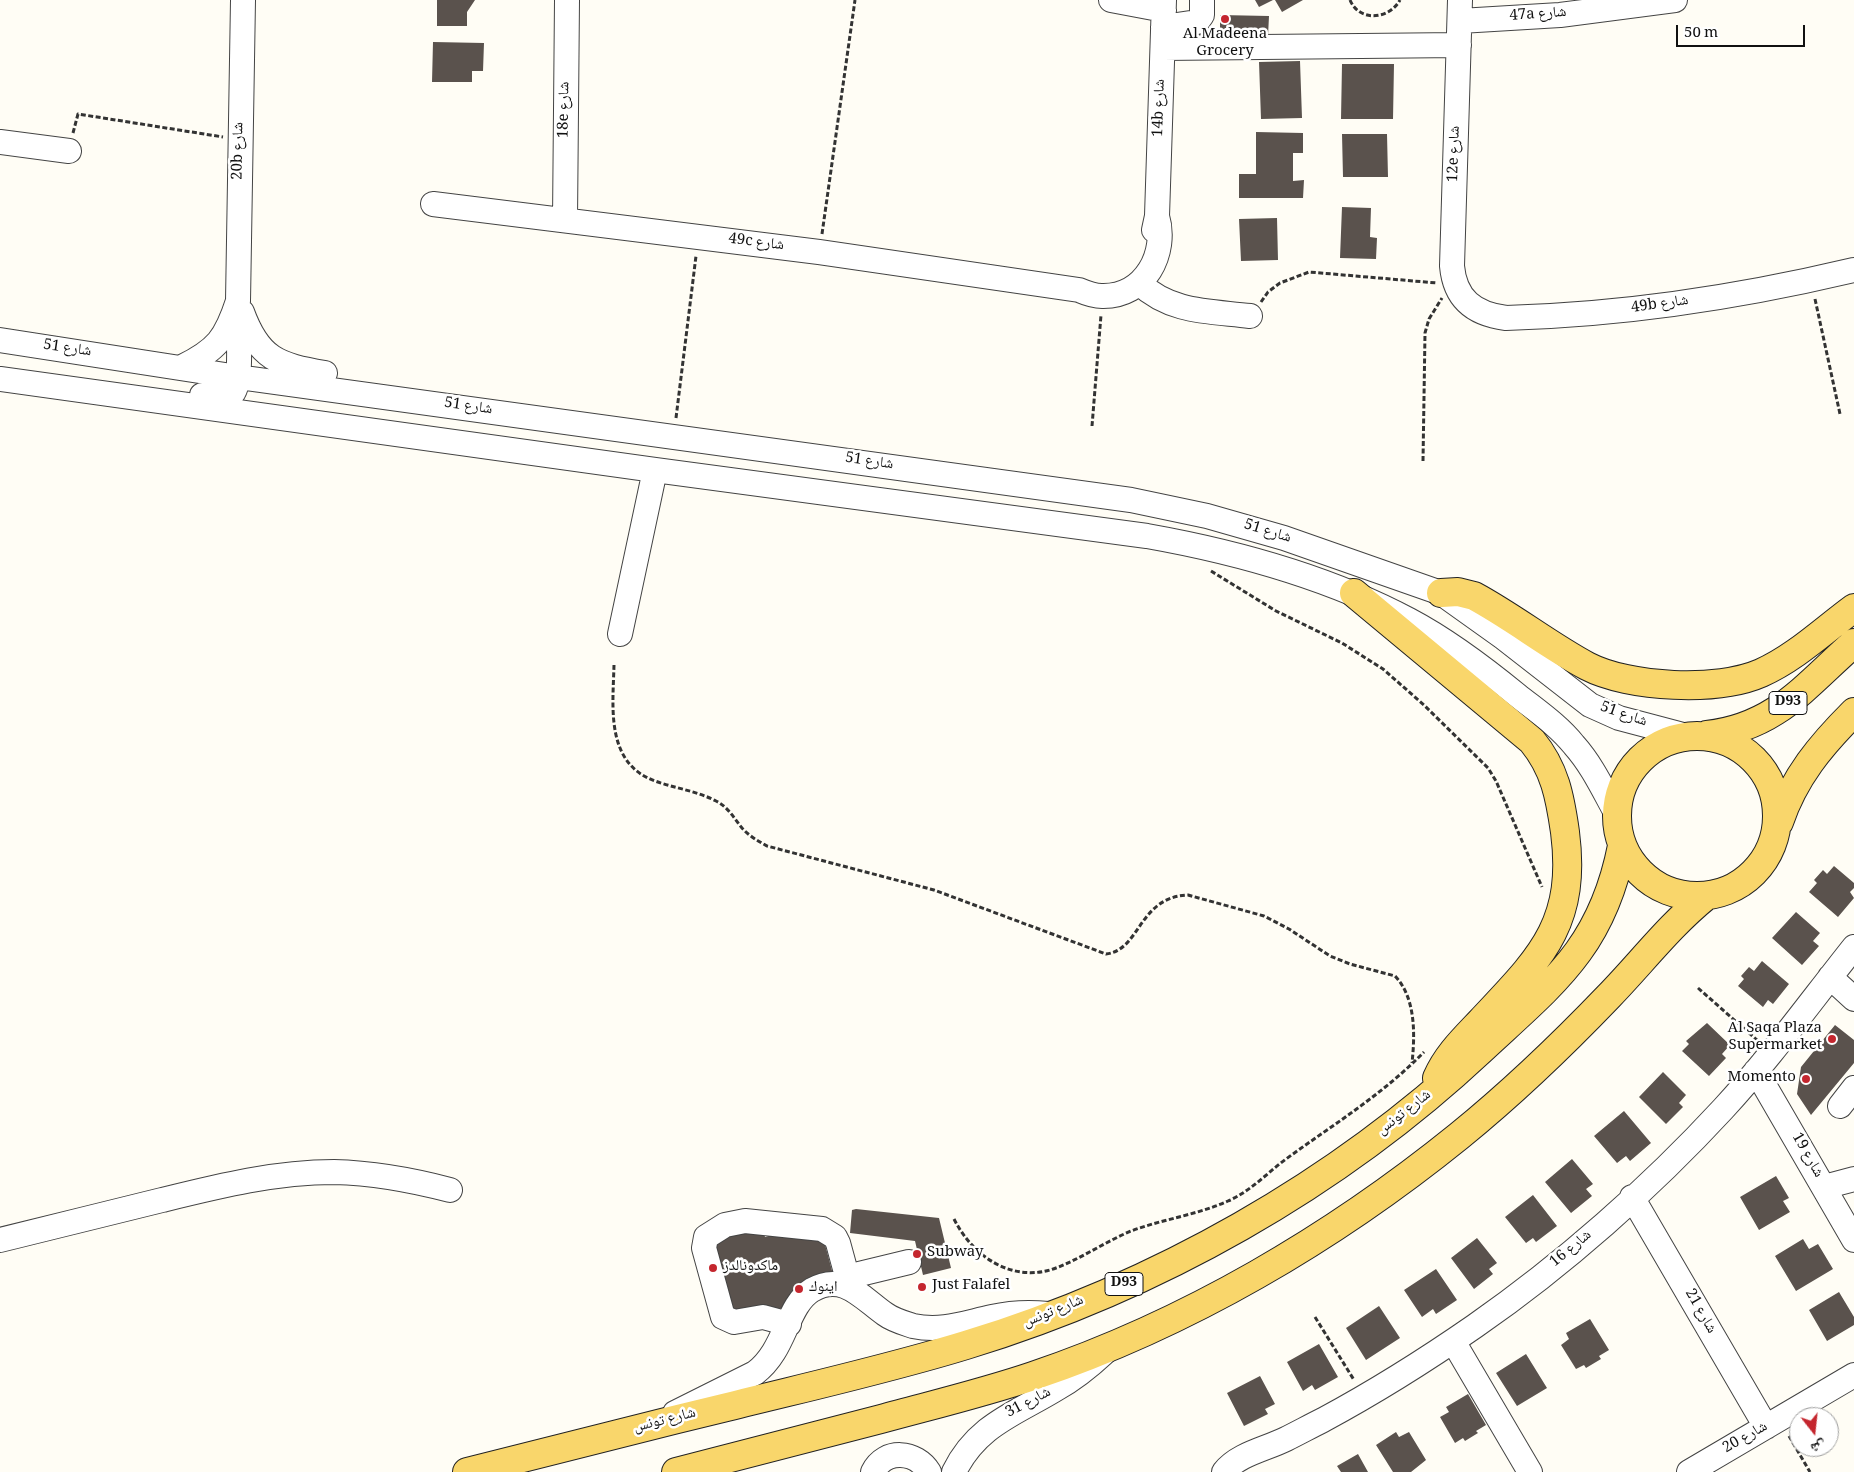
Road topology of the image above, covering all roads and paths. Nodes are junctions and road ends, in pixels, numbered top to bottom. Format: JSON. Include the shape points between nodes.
{"nodes":[{"id":1,"x":243,"y":0,"type":"edge"},
{"id":2,"x":568,"y":0,"type":"edge"},
{"id":3,"x":855,"y":0,"type":"edge"},
{"id":4,"x":1111,"y":0,"type":"edge"},
{"id":5,"x":1202,"y":0,"type":"edge"},
{"id":6,"x":1350,"y":0,"type":"edge"},
{"id":7,"x":1400,"y":0,"type":"edge"},
{"id":8,"x":1675,"y":0,"type":"edge"},
{"id":9,"x":1460,"y":10,"type":"edge"},
{"id":10,"x":1164,"y":21,"type":"edge"},
{"id":11,"x":1459,"y":45,"type":"junction"},
{"id":12,"x":241,"y":140,"type":"junction"},
{"id":13,"x":0,"y":142,"type":"edge"},
{"id":14,"x":69,"y":151,"type":"joint"},
{"id":15,"x":433,"y":204,"type":"dead end"},
{"id":16,"x":564,"y":220,"type":"junction"},
{"id":17,"x":698,"y":237,"type":"junction"},
{"id":18,"x":819,"y":252,"type":"junction"},
{"id":19,"x":1854,"y":270,"type":"edge"},
{"id":20,"x":1134,"y":277,"type":"junction"},
{"id":21,"x":1811,"y":280,"type":"junction"},
{"id":22,"x":1079,"y":290,"type":"junction"},
{"id":23,"x":1461,"y":294,"type":"junction"},
{"id":24,"x":1102,"y":296,"type":"junction"},
{"id":25,"x":238,"y":301,"type":"junction"},
{"id":26,"x":1250,"y":316,"type":"joint"},
{"id":27,"x":0,"y":340,"type":"edge"},
{"id":28,"x":182,"y":367,"type":"junction"},
{"id":29,"x":238,"y":377,"type":"junction"},
{"id":30,"x":0,"y":379,"type":"edge"},
{"id":31,"x":34,"y":384,"type":"junction"},
{"id":32,"x":366,"y":394,"type":"junction"},
{"id":33,"x":1840,"y":414,"type":"dead end"},
{"id":34,"x":1092,"y":426,"type":"dead end"},
{"id":35,"x":674,"y":436,"type":"junction"},
{"id":36,"x":1423,"y":461,"type":"dead end"},
{"id":37,"x":655,"y":470,"type":"junction"},
{"id":38,"x":1205,"y":567,"type":"dead end"},
{"id":39,"x":1441,"y":593,"type":"junction"},
{"id":40,"x":1354,"y":594,"type":"junction"},
{"id":41,"x":1854,"y":608,"type":"edge"},
{"id":42,"x":620,"y":634,"type":"dead end"},
{"id":43,"x":1854,"y":643,"type":"edge"},
{"id":44,"x":614,"y":665,"type":"dead end"},
{"id":45,"x":1854,"y":712,"type":"edge"},
{"id":46,"x":1697,"y":736,"type":"junction"},
{"id":47,"x":1614,"y":809,"type":"junction"},
{"id":48,"x":1778,"y":826,"type":"junction"},
{"id":49,"x":1622,"y":846,"type":"junction"},
{"id":50,"x":1544,"y":894,"type":"dead end"},
{"id":51,"x":1706,"y":896,"type":"junction"},
{"id":52,"x":1854,"y":947,"type":"edge"},
{"id":53,"x":1830,"y":977,"type":"junction"},
{"id":54,"x":1698,"y":988,"type":"dead end"},
{"id":55,"x":1854,"y":999,"type":"edge"},
{"id":56,"x":1431,"y":1045,"type":"dead end"},
{"id":57,"x":1771,"y":1053,"type":"junction"},
{"id":58,"x":1412,"y":1064,"type":"junction"},
{"id":59,"x":1756,"y":1071,"type":"junction"},
{"id":60,"x":1432,"y":1093,"type":"junction"},
{"id":61,"x":1854,"y":1178,"type":"edge"},
{"id":62,"x":1824,"y":1187,"type":"junction"},
{"id":63,"x":450,"y":1190,"type":"dead end"},
{"id":64,"x":1632,"y":1197,"type":"junction"},
{"id":65,"x":954,"y":1219,"type":"dead end"},
{"id":66,"x":0,"y":1240,"type":"edge"},
{"id":67,"x":1854,"y":1240,"type":"edge"},
{"id":68,"x":909,"y":1262,"type":"dead end"},
{"id":69,"x":848,"y":1282,"type":"junction"},
{"id":70,"x":1050,"y":1314,"type":"junction"},
{"id":71,"x":1315,"y":1317,"type":"dead end"},
{"id":72,"x":789,"y":1324,"type":"junction"},
{"id":73,"x":1453,"y":1341,"type":"junction"},
{"id":74,"x":1112,"y":1346,"type":"junction"},
{"id":75,"x":1854,"y":1375,"type":"edge"},
{"id":76,"x":1364,"y":1397,"type":"junction"},
{"id":77,"x":1773,"y":1423,"type":"junction"},
{"id":78,"x":647,"y":1426,"type":"junction"},
{"id":79,"x":467,"y":1472,"type":"edge"},
{"id":80,"x":676,"y":1472,"type":"edge"},
{"id":81,"x":873,"y":1472,"type":"edge"},
{"id":82,"x":929,"y":1472,"type":"edge"},
{"id":83,"x":954,"y":1472,"type":"edge"},
{"id":84,"x":1224,"y":1472,"type":"edge"},
{"id":85,"x":1530,"y":1472,"type":"edge"},
{"id":86,"x":1689,"y":1472,"type":"edge"},
{"id":87,"x":1810,"y":1472,"type":"edge"}],
"edges":[{"from":1,"to":12,"type":"street","name":"20b شارع"},
{"from":2,"to":16,"type":"street","name":"18e شارع"},
{"from":3,"to":18,"type":"path"},
{"from":4,"to":10,"type":"street"},
{"from":5,"to":10,"type":"street","via":[[1202,15],[1197,22]]},
{"from":6,"to":7,"type":"path","via":[[1358,10],[1374,16],[1391,11]]},
{"from":8,"to":9,"type":"street","name":"47a شارع","via":[[1560,15]]},
{"from":9,"to":11,"type":"street","name":"12e شارع"},
{"from":10,"to":11,"type":"street"},
{"from":10,"to":20,"type":"street","name":"14b شارع","via":[[1157,216]]},
{"from":11,"to":23,"type":"street","name":"12e شارع","via":[[1452,266]]},
{"from":12,"to":14,"type":"path","via":[[78,114]]},
{"from":12,"to":25,"type":"street","name":"20b شارع"},
{"from":13,"to":14,"type":"street"},
{"from":15,"to":16,"type":"street","name":"49c شارع"},
{"from":16,"to":17,"type":"street","name":"49c شارع"},
{"from":17,"to":18,"type":"street","name":"49c شارع"},
{"from":17,"to":35,"type":"path"},
{"from":18,"to":22,"type":"street","name":"49c شارع"},
{"from":19,"to":21,"type":"street","name":"49b شارع"},
{"from":20,"to":22,"type":"street","name":"49c شارع"},
{"from":20,"to":24,"type":"street","via":[[1116,294]]},
{"from":20,"to":26,"type":"street","via":[[1153,296],[1167,303]]},
{"from":21,"to":23,"type":"street","name":"49b شارع","via":[[1614,312],[1506,318],[1484,313]]},
{"from":21,"to":33,"type":"path"},
{"from":22,"to":24,"type":"street","name":"49c شارع"},
{"from":23,"to":26,"type":"path","via":[[1309,272],[1280,283],[1268,292]]},
{"from":23,"to":36,"type":"path","via":[[1435,306],[1425,333]]},
{"from":24,"to":34,"type":"path"},
{"from":25,"to":28,"type":"street","name":"20b شارع","via":[[231,324],[220,342],[206,355]]},
{"from":25,"to":29,"type":"street"},
{"from":25,"to":32,"type":"street","name":"20b شارع","via":[[254,341],[271,358],[294,368],[345,378]]},
{"from":27,"to":28,"type":"street","name":"شارع 51"},
{"from":28,"to":29,"type":"street","name":"شارع 51"},
{"from":29,"to":31,"type":"street","via":[[232,395],[218,398],[58,371],[40,377]]},
{"from":29,"to":32,"type":"street","name":"شارع 51"},
{"from":30,"to":31,"type":"street","name":"شارع 51"},
{"from":31,"to":37,"type":"street","name":"شارع 51"},
{"from":32,"to":35,"type":"street","name":"شارع 51"},
{"from":35,"to":39,"type":"street","name":"شارع 51","via":[[1169,507],[1284,538]]},
{"from":37,"to":40,"type":"street","name":"شارع 51","via":[[1147,536],[1202,546],[1313,578]]},
{"from":37,"to":42,"type":"street"},
{"from":38,"to":50,"type":"path","via":[[1291,619],[1363,655],[1424,705],[1488,768]]},
{"from":39,"to":41,"type":"main road","via":[[1458,592],[1474,596],[1586,666],[1616,678],[1650,684],[1717,683],[1760,673],[1785,659]]},
{"from":39,"to":46,"type":"street","name":"شارع 51","via":[[1590,705],[1619,718]]},
{"from":40,"to":47,"type":"street","name":"شارع 51","via":[[1410,620],[1459,652],[1557,728],[1583,755]]},
{"from":40,"to":60,"type":"main road","via":[[1532,741],[1550,766],[1560,795],[1568,876],[1564,904],[1555,931],[1532,967],[1455,1048],[1441,1069]]},
{"from":43,"to":46,"type":"main road","number":"D93","via":[[1779,710],[1746,727]]},
{"from":44,"to":58,"type":"path","via":[[612,725],[628,762],[653,780],[717,801],[750,835],[767,846],[934,890],[1106,954],[1124,946],[1160,902],[1178,895],[1264,916],[1330,956],[1395,976],[1412,1011]]},
{"from":45,"to":48,"type":"main road","via":[[1823,743],[1800,774]]},
{"from":46,"to":47,"type":"main road","via":[[1667,741],[1648,751],[1633,766]]},
{"from":46,"to":48,"type":"main road","via":[[1731,742],[1752,756],[1768,776],[1777,800]]},
{"from":47,"to":49,"type":"main road"},
{"from":48,"to":51,"type":"main road","via":[[1770,851],[1754,873],[1732,889]]},
{"from":49,"to":51,"type":"main road","via":[[1632,864],[1665,890],[1685,896]]},
{"from":49,"to":60,"type":"main road","name":"شارع تونس","number":"D93","via":[[1608,896],[1586,942],[1572,962],[1546,990]]},
{"from":51,"to":74,"type":"main road","via":[[1660,938],[1613,992],[1529,1075],[1420,1166],[1365,1206],[1270,1266]]},
{"from":52,"to":53,"type":"street","name":"شارع 16"},
{"from":53,"to":55,"type":"street"},
{"from":53,"to":57,"type":"street","name":"شارع 16"},
{"from":54,"to":57,"type":"path"},
{"from":56,"to":58,"type":"path"},
{"from":57,"to":59,"type":"street","name":"شارع 16"},
{"from":58,"to":65,"type":"path","via":[[1349,1117],[1238,1196],[1214,1207],[1118,1236],[1054,1269],[1024,1272],[994,1264],[970,1245]]},
{"from":59,"to":62,"type":"street","name":"شارع 19"},
{"from":59,"to":64,"type":"street","name":"شارع 16","via":[[1690,1142]]},
{"from":60,"to":70,"type":"main road","name":"شارع تونس","number":"D93","via":[[1328,1171],[1232,1231],[1131,1281]]},
{"from":61,"to":62,"type":"street"},
{"from":62,"to":67,"type":"street","name":"شارع 19"},
{"from":63,"to":66,"type":"street","via":[[364,1174],[334,1172],[275,1176],[227,1184]]},
{"from":64,"to":73,"type":"street","name":"شارع 16","via":[[1522,1292]]},
{"from":64,"to":77,"type":"street","name":"شارع 21"},
{"from":68,"to":69,"type":"street"},
{"from":69,"to":70,"type":"street","via":[[886,1315],[928,1328],[957,1327],[1005,1315]]},
{"from":69,"to":72,"type":"street","via":[[811,1291],[797,1306]]},
{"from":69,"to":72,"type":"street","via":[[838,1243],[822,1229],[745,1221],[725,1226],[706,1237],[704,1248],[723,1317],[734,1322],[763,1317]]},
{"from":70,"to":78,"type":"main road","name":"شارع تونس","number":"D93","via":[[968,1344]]},
{"from":71,"to":76,"type":"path"},
{"from":72,"to":78,"type":"street","via":[[773,1357],[755,1374]]},
{"from":73,"to":76,"type":"street","name":"شارع 16"},
{"from":73,"to":85,"type":"street"},
{"from":74,"to":80,"type":"main road","via":[[996,1388]]},
{"from":74,"to":83,"type":"street","name":"شارع 31","via":[[1071,1380],[990,1427],[967,1451]]},
{"from":75,"to":77,"type":"street","name":"شارع 20"},
{"from":76,"to":84,"type":"street","name":"شارع 16","via":[[1286,1439],[1239,1459]]},
{"from":77,"to":86,"type":"street","name":"شارع 20"},
{"from":77,"to":87,"type":"path"},
{"from":78,"to":79,"type":"main road","name":"شارع تونس","number":"D93"},
{"from":81,"to":82,"type":"street","via":[[888,1458],[904,1455],[920,1461]]}]}
